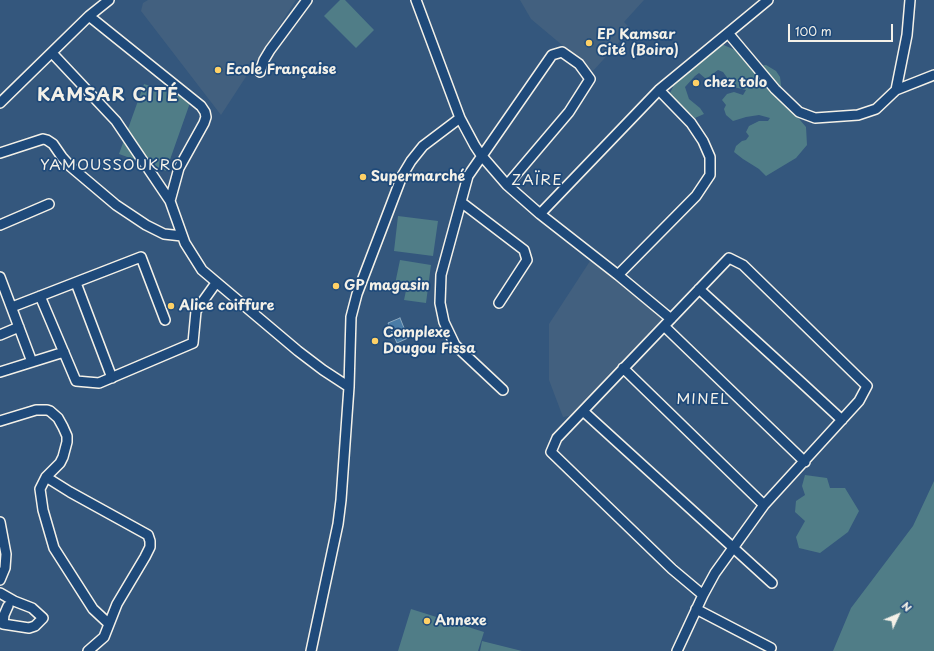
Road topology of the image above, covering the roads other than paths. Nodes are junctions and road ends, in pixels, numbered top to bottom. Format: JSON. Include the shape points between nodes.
{"nodes":[{"id":1,"x":108,"y":0,"type":"edge"},
{"id":2,"x":307,"y":0,"type":"edge"},
{"id":3,"x":416,"y":0,"type":"edge"},
{"id":4,"x":768,"y":0,"type":"edge"},
{"id":5,"x":910,"y":0,"type":"edge"},
{"id":6,"x":89,"y":16,"type":"junction"},
{"id":7,"x":728,"y":33,"type":"junction"},
{"id":8,"x":52,"y":53,"type":"junction"},
{"id":9,"x":260,"y":72,"type":"dead end"},
{"id":10,"x":934,"y":75,"type":"edge"},
{"id":11,"x":659,"y":90,"type":"junction"},
{"id":12,"x":896,"y":90,"type":"junction"},
{"id":13,"x":0,"y":103,"type":"edge"},
{"id":14,"x":460,"y":118,"type":"junction"},
{"id":15,"x":0,"y":153,"type":"edge"},
{"id":16,"x":481,"y":155,"type":"junction"},
{"id":17,"x":507,"y":185,"type":"junction"},
{"id":18,"x":170,"y":201,"type":"junction"},
{"id":19,"x":461,"y":202,"type":"junction"},
{"id":20,"x":49,"y":204,"type":"dead end"},
{"id":21,"x":540,"y":214,"type":"junction"},
{"id":22,"x":0,"y":225,"type":"edge"},
{"id":23,"x":182,"y":236,"type":"junction"},
{"id":24,"x":618,"y":275,"type":"junction"},
{"id":25,"x":0,"y":277,"type":"edge"},
{"id":26,"x":76,"y":282,"type":"junction"},
{"id":27,"x":216,"y":283,"type":"junction"},
{"id":28,"x":699,"y":289,"type":"junction"},
{"id":29,"x":40,"y":296,"type":"junction"},
{"id":30,"x":499,"y":303,"type":"dead end"},
{"id":31,"x":12,"y":307,"type":"junction"},
{"id":32,"x":671,"y":319,"type":"junction"},
{"id":33,"x":165,"y":320,"type":"dead end"},
{"id":34,"x":664,"y":326,"type":"junction"},
{"id":35,"x":19,"y":327,"type":"junction"},
{"id":36,"x":0,"y":335,"type":"edge"},
{"id":37,"x":64,"y":352,"type":"junction"},
{"id":38,"x":32,"y":362,"type":"junction"},
{"id":39,"x":623,"y":368,"type":"junction"},
{"id":40,"x":0,"y":372,"type":"edge"},
{"id":41,"x":112,"y":378,"type":"junction"},
{"id":42,"x":349,"y":387,"type":"junction"},
{"id":43,"x":503,"y":390,"type":"dead end"},
{"id":44,"x":583,"y":411,"type":"junction"},
{"id":45,"x":842,"y":420,"type":"junction"},
{"id":46,"x":0,"y":421,"type":"edge"},
{"id":47,"x":805,"y":462,"type":"junction"},
{"id":48,"x":46,"y":477,"type":"junction"},
{"id":49,"x":764,"y":505,"type":"junction"},
{"id":50,"x":0,"y":522,"type":"edge"},
{"id":51,"x":733,"y":548,"type":"junction"},
{"id":52,"x":0,"y":580,"type":"edge"},
{"id":53,"x":772,"y":583,"type":"dead end"},
{"id":54,"x":0,"y":593,"type":"edge"},
{"id":55,"x":702,"y":595,"type":"junction"},
{"id":56,"x":8,"y":606,"type":"dead end"},
{"id":57,"x":696,"y":609,"type":"junction"},
{"id":58,"x":108,"y":623,"type":"junction"},
{"id":59,"x":771,"y":648,"type":"dead end"},
{"id":60,"x":88,"y":651,"type":"edge"},
{"id":61,"x":311,"y":651,"type":"edge"},
{"id":62,"x":677,"y":651,"type":"edge"}],
"edges":[{"from":1,"to":6,"type":"street"},
{"from":2,"to":9,"type":"street","via":[[270,50]]},
{"from":3,"to":14,"type":"street"},
{"from":4,"to":7,"type":"street"},
{"from":5,"to":12,"type":"street","via":[[907,34]]},
{"from":6,"to":8,"type":"street"},
{"from":6,"to":18,"type":"street","via":[[201,106],[205,112],[204,123],[179,168]]},
{"from":7,"to":11,"type":"street"},
{"from":7,"to":12,"type":"street","via":[[775,89],[799,112],[815,118],[858,115],[876,109]]},
{"from":8,"to":13,"type":"street"},
{"from":8,"to":18,"type":"street","via":[[116,121]]},
{"from":10,"to":12,"type":"street"},
{"from":11,"to":21,"type":"street"},
{"from":11,"to":24,"type":"street","via":[[691,123],[704,141],[710,157],[710,175],[696,196]]},
{"from":14,"to":16,"type":"street"},
{"from":14,"to":42,"type":"street","via":[[423,146],[402,176],[357,294],[351,317]]},
{"from":15,"to":23,"type":"street","via":[[43,139],[48,140],[71,167],[116,205],[164,234]]},
{"from":16,"to":17,"type":"street"},
{"from":16,"to":17,"type":"street","via":[[552,55],[562,52],[579,64],[590,79],[569,112]]},
{"from":16,"to":19,"type":"street","via":[[468,176]]},
{"from":17,"to":21,"type":"street"},
{"from":18,"to":23,"type":"street"},
{"from":19,"to":30,"type":"street","via":[[524,250],[527,260]]},
{"from":19,"to":43,"type":"street","via":[[441,275],[440,303],[444,322],[454,345]]},
{"from":20,"to":22,"type":"street"},
{"from":21,"to":24,"type":"street"},
{"from":23,"to":27,"type":"street","via":[[202,270]]},
{"from":24,"to":32,"type":"street"},
{"from":25,"to":31,"type":"street"},
{"from":26,"to":29,"type":"street"},
{"from":26,"to":33,"type":"street","via":[[141,257]]},
{"from":26,"to":41,"type":"street"},
{"from":27,"to":41,"type":"street","via":[[196,311],[193,343]]},
{"from":27,"to":42,"type":"street","via":[[322,370]]},
{"from":28,"to":32,"type":"street"},
{"from":28,"to":45,"type":"street"},
{"from":28,"to":45,"type":"street","via":[[729,258],[743,265],[867,386],[859,402]]},
{"from":29,"to":31,"type":"street"},
{"from":29,"to":37,"type":"street"},
{"from":31,"to":35,"type":"street"},
{"from":32,"to":34,"type":"street"},
{"from":34,"to":39,"type":"street"},
{"from":34,"to":47,"type":"street"},
{"from":35,"to":36,"type":"street"},
{"from":35,"to":38,"type":"street"},
{"from":37,"to":38,"type":"street"},
{"from":37,"to":41,"type":"street","via":[[76,380],[99,383]]},
{"from":38,"to":40,"type":"street"},
{"from":39,"to":44,"type":"street"},
{"from":39,"to":49,"type":"street"},
{"from":42,"to":61,"type":"street","via":[[339,516]]},
{"from":44,"to":51,"type":"street"},
{"from":44,"to":55,"type":"street","via":[[557,438],[551,452]]},
{"from":45,"to":47,"type":"street"},
{"from":46,"to":48,"type":"street","via":[[41,410],[50,411],[58,418],[67,436],[67,442],[60,463]]},
{"from":47,"to":49,"type":"street"},
{"from":48,"to":58,"type":"street","via":[[40,489],[41,500],[54,548],[93,609]]},
{"from":48,"to":58,"type":"street","via":[[149,537],[150,547]]},
{"from":49,"to":51,"type":"street"},
{"from":50,"to":52,"type":"street","via":[[6,554],[5,568]]},
{"from":51,"to":53,"type":"street"},
{"from":51,"to":55,"type":"street"},
{"from":54,"to":56,"type":"street","via":[[32,608],[43,618],[35,626],[28,628],[3,624]]},
{"from":55,"to":57,"type":"street"},
{"from":57,"to":59,"type":"street"},
{"from":57,"to":62,"type":"street"},
{"from":58,"to":60,"type":"street","via":[[104,637]]}]}
